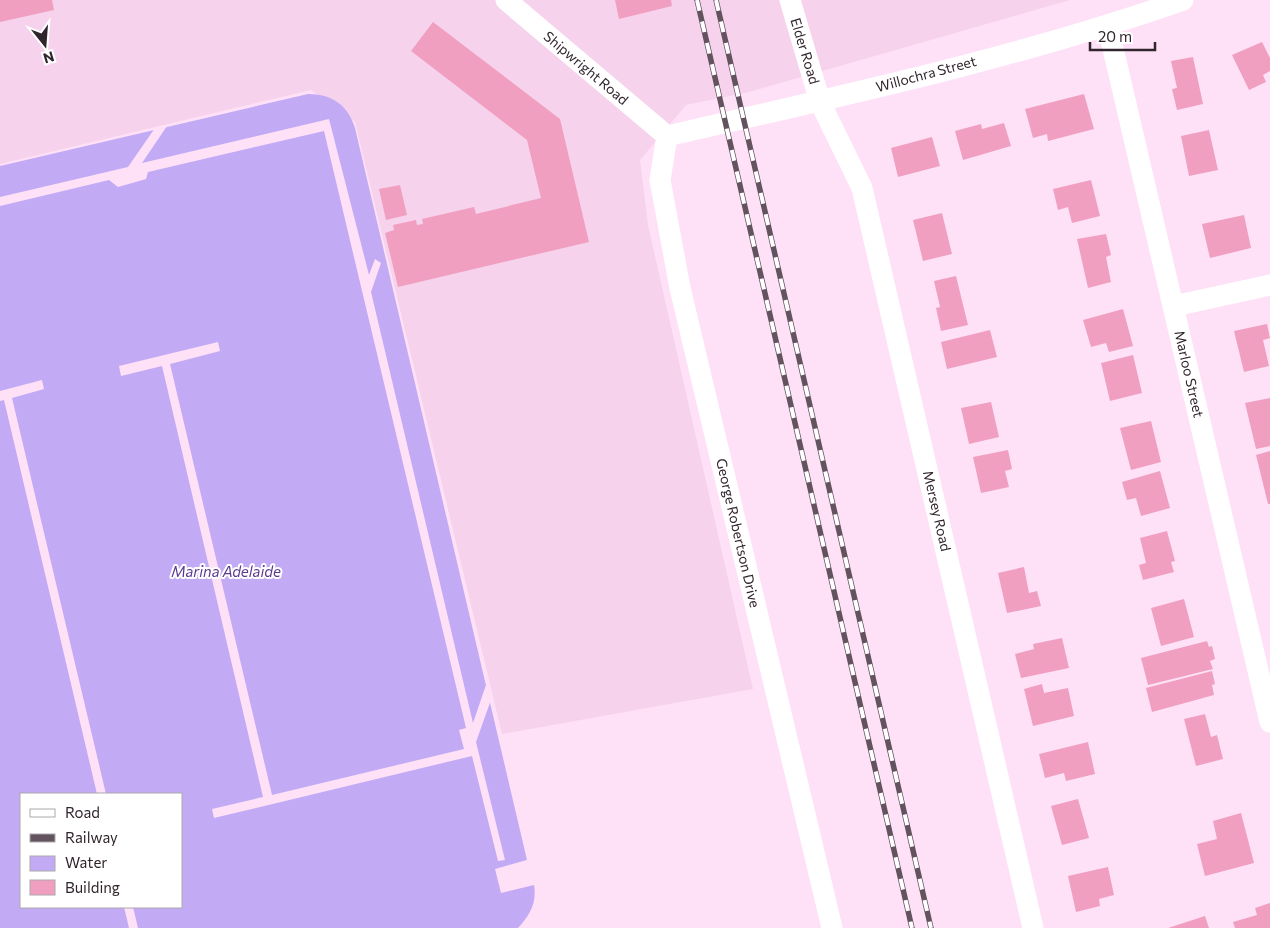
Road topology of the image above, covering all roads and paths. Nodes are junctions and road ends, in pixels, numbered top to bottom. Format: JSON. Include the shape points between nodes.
{"nodes":[{"id":1,"x":506,"y":0,"type":"edge"},
{"id":2,"x":790,"y":0,"type":"edge"},
{"id":3,"x":1183,"y":0,"type":"edge"},
{"id":4,"x":1108,"y":26,"type":"junction"},
{"id":5,"x":820,"y":102,"type":"junction"},
{"id":6,"x":667,"y":136,"type":"junction"},
{"id":7,"x":1270,"y":285,"type":"edge"},
{"id":8,"x":1174,"y":306,"type":"junction"},
{"id":9,"x":1268,"y":709,"type":"edge"},
{"id":10,"x":832,"y":928,"type":"edge"},
{"id":11,"x":1033,"y":928,"type":"edge"}],
"edges":[{"from":1,"to":6,"type":"street","name":"Shipwright Road"},
{"from":2,"to":5,"type":"street","name":"Elder Road"},
{"from":3,"to":4,"type":"street","name":"Willochra Street"},
{"from":4,"to":5,"type":"street","name":"Willochra Street"},
{"from":4,"to":8,"type":"street","name":"Marloo Street"},
{"from":5,"to":6,"type":"street","name":"Willochra Street"},
{"from":5,"to":11,"type":"street","name":"Mersey Road","via":[[862,188]]},
{"from":6,"to":10,"type":"street","name":"George Robertson Drive","via":[[660,180],[680,288]]},
{"from":7,"to":8,"type":"street"},
{"from":8,"to":9,"type":"street","name":"Marloo Street"}]}
